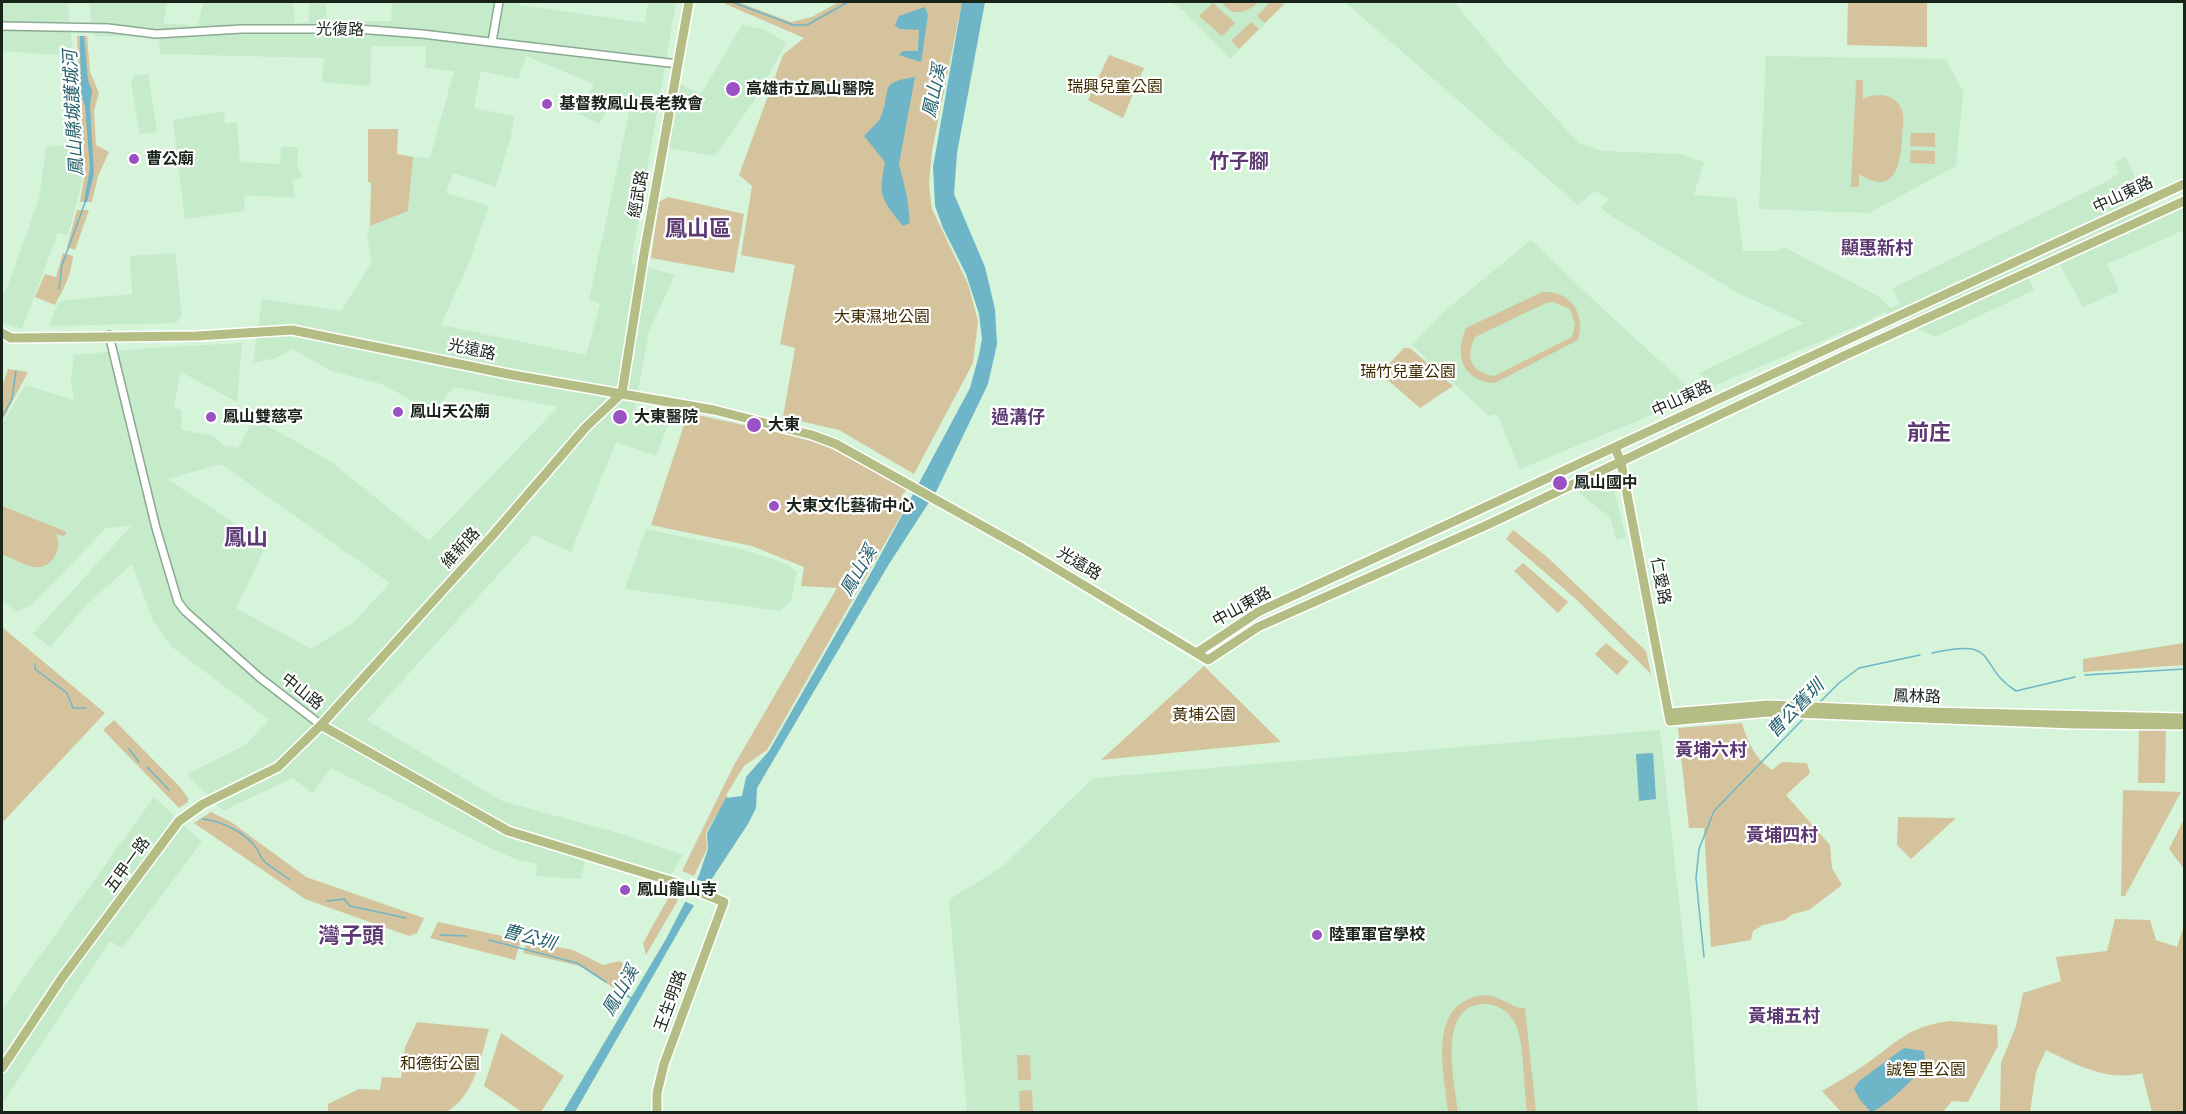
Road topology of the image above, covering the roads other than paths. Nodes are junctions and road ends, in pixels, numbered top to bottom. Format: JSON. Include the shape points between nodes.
{"nodes":[{"id":1,"x":499,"y":2,"type":"edge"},
{"id":2,"x":689,"y":2,"type":"edge"},
{"id":3,"x":2,"y":26,"type":"edge"},
{"id":4,"x":492,"y":42,"type":"junction"},
{"id":5,"x":678,"y":64,"type":"junction"},
{"id":6,"x":2184,"y":184,"type":"edge"},
{"id":7,"x":2184,"y":201,"type":"edge"},
{"id":8,"x":109,"y":335,"type":"junction"},
{"id":9,"x":4,"y":336,"type":"edge"},
{"id":10,"x":622,"y":393,"type":"junction"},
{"id":11,"x":1615,"y":448,"type":"junction"},
{"id":12,"x":1621,"y":462,"type":"junction"},
{"id":13,"x":1198,"y":652,"type":"junction"},
{"id":14,"x":1208,"y":660,"type":"joint"},
{"id":15,"x":1670,"y":717,"type":"joint"},
{"id":16,"x":2184,"y":718,"type":"edge"},
{"id":17,"x":2164,"y":719,"type":"junction"},
{"id":18,"x":321,"y":725,"type":"junction"},
{"id":19,"x":2184,"y":725,"type":"edge"},
{"id":20,"x":724,"y":902,"type":"joint"},
{"id":21,"x":2,"y":1068,"type":"edge"},
{"id":22,"x":657,"y":1113,"type":"edge"}],
"edges":[{"from":1,"to":4,"type":"street"},
{"from":2,"to":5,"type":"main road","name":"經武路"},
{"from":3,"to":4,"type":"street","name":"光復路","via":[[108,28],[156,34],[357,29]]},
{"from":4,"to":5,"type":"street","name":"光復路"},
{"from":5,"to":10,"type":"main road","name":"經武路"},
{"from":6,"to":11,"type":"main road","name":"中山東路"},
{"from":7,"to":12,"type":"main road","name":"中山東路"},
{"from":8,"to":9,"type":"main road","name":"光遠路"},
{"from":8,"to":10,"type":"main road","name":"光遠路","via":[[197,336],[292,330]]},
{"from":8,"to":18,"type":"street","name":"中山路","via":[[178,602],[259,676]]},
{"from":10,"to":13,"type":"main road","name":"光遠路","via":[[714,410],[836,444]]},
{"from":10,"to":18,"type":"main road","name":"維新路","via":[[586,427]]},
{"from":11,"to":12,"type":"main road","name":"仁愛路"},
{"from":11,"to":13,"type":"main road","name":"中山東路","via":[[1258,612]]},
{"from":12,"to":14,"type":"main road","name":"中山東路","via":[[1258,627]]},
{"from":12,"to":15,"type":"main road","name":"仁愛路"},
{"from":13,"to":14,"type":"main road","name":"光遠路"},
{"from":15,"to":17,"type":"main road","name":"鳳林路","via":[[1768,712],[2075,724]]},
{"from":16,"to":17,"type":"main road"},
{"from":17,"to":19,"type":"main road"},
{"from":18,"to":20,"type":"main road","name":"中山路","via":[[508,831],[680,884]]},
{"from":18,"to":21,"type":"main road","name":"五甲一路","via":[[278,767],[203,804],[179,821],[62,978]]},
{"from":20,"to":22,"type":"main road","name":"王生明路","via":[[664,1064]]}]}
